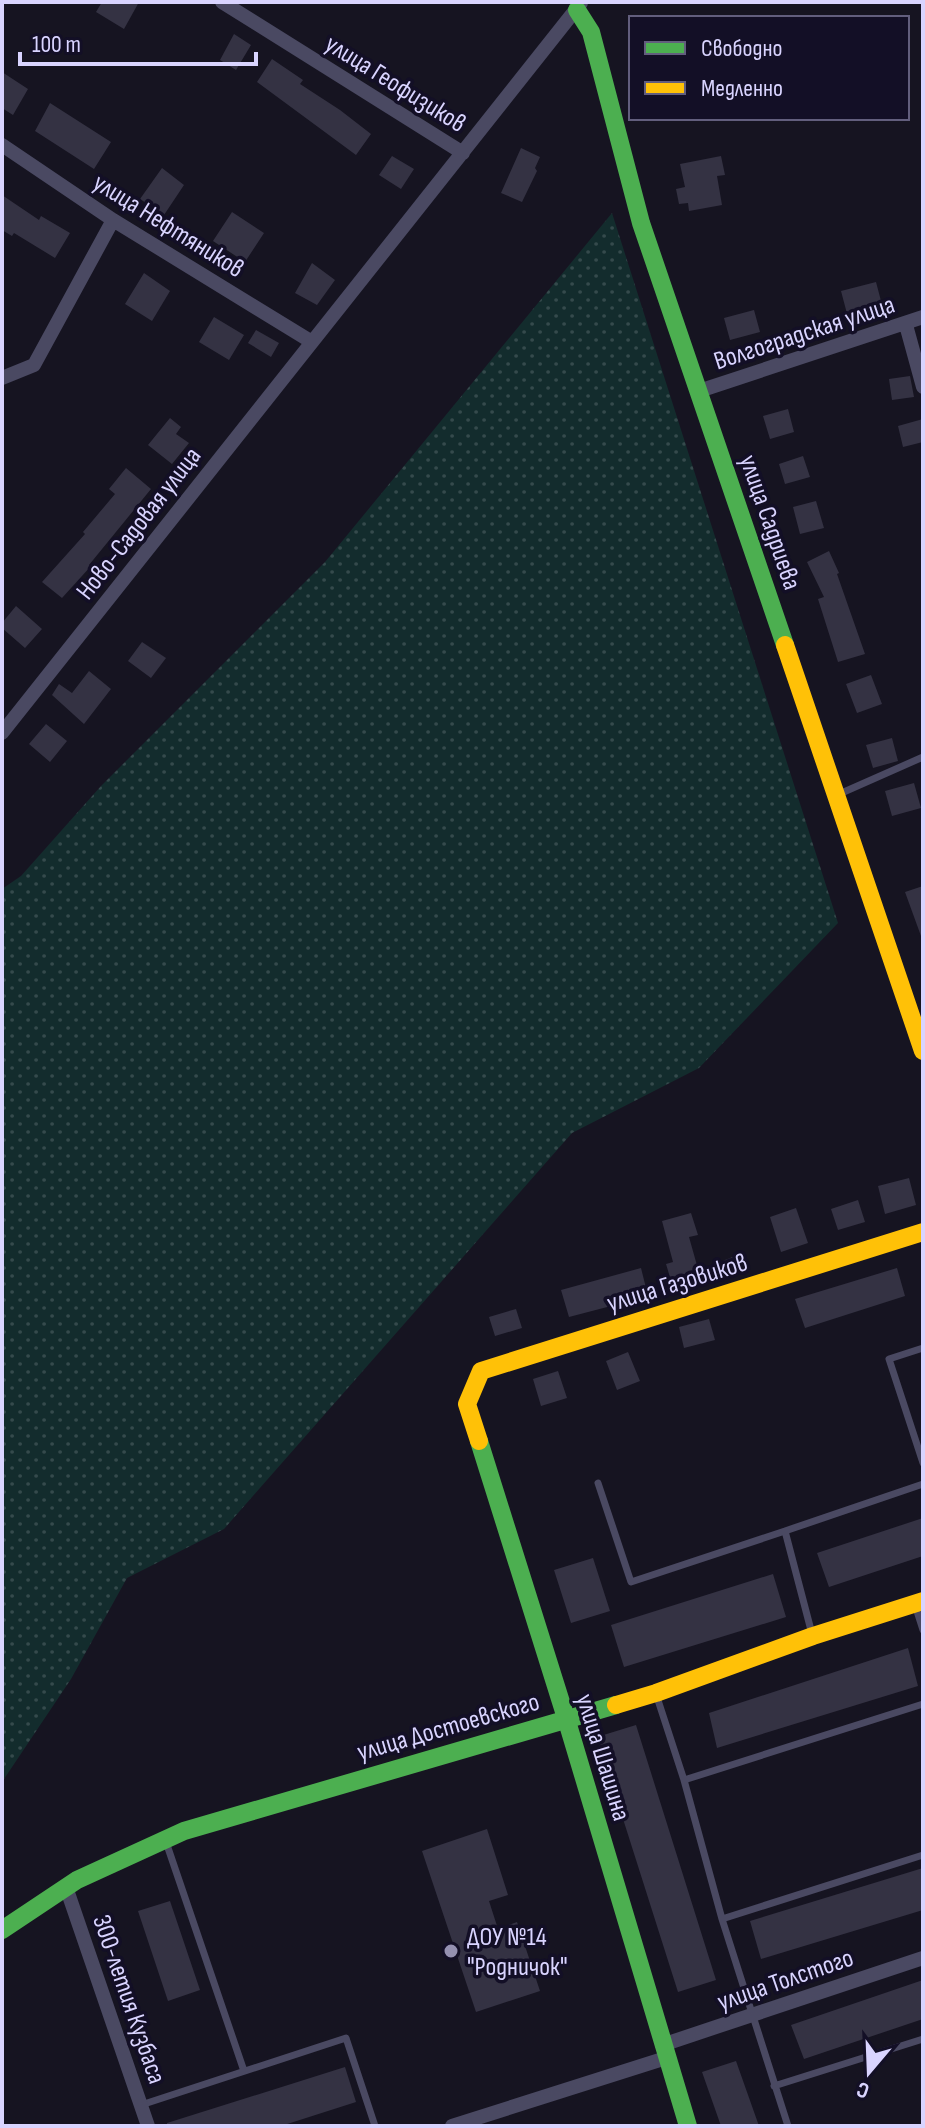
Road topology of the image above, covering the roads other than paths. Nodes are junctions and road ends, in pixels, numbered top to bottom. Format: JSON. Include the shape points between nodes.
{"nodes":[{"id":1,"x":222,"y":2,"type":"edge"},
{"id":2,"x":580,"y":6,"type":"edge"},
{"id":3,"x":2,"y":145,"type":"edge"},
{"id":4,"x":463,"y":153,"type":"junction"},
{"id":5,"x":113,"y":220,"type":"junction"},
{"id":6,"x":923,"y":317,"type":"edge"},
{"id":7,"x":906,"y":325,"type":"junction"},
{"id":8,"x":312,"y":342,"type":"junction"},
{"id":9,"x":2,"y":378,"type":"edge"},
{"id":10,"x":923,"y":387,"type":"edge"},
{"id":11,"x":699,"y":391,"type":"junction"},
{"id":12,"x":2,"y":733,"type":"edge"},
{"id":13,"x":923,"y":757,"type":"edge"},
{"id":14,"x":836,"y":795,"type":"junction"},
{"id":15,"x":918,"y":1017,"type":"edge"},
{"id":16,"x":923,"y":1051,"type":"edge"},
{"id":17,"x":923,"y":1232,"type":"edge"},
{"id":18,"x":923,"y":1348,"type":"edge"},
{"id":19,"x":467,"y":1404,"type":"joint"},
{"id":20,"x":923,"y":1463,"type":"edge"},
{"id":21,"x":598,"y":1483,"type":"dead end"},
{"id":22,"x":923,"y":1484,"type":"edge"},
{"id":23,"x":785,"y":1531,"type":"junction"},
{"id":24,"x":919,"y":1603,"type":"edge"},
{"id":25,"x":923,"y":1630,"type":"edge"},
{"id":26,"x":813,"y":1636,"type":"junction"},
{"id":27,"x":656,"y":1693,"type":"junction"},
{"id":28,"x":923,"y":1704,"type":"edge"},
{"id":29,"x":566,"y":1718,"type":"junction"},
{"id":30,"x":684,"y":1780,"type":"junction"},
{"id":31,"x":164,"y":1839,"type":"junction"},
{"id":32,"x":923,"y":1855,"type":"edge"},
{"id":33,"x":66,"y":1887,"type":"junction"},
{"id":34,"x":722,"y":1919,"type":"junction"},
{"id":35,"x":2,"y":1930,"type":"edge"},
{"id":36,"x":923,"y":1958,"type":"edge"},
{"id":37,"x":752,"y":2016,"type":"junction"},
{"id":38,"x":923,"y":2039,"type":"edge"},
{"id":39,"x":664,"y":2052,"type":"junction"},
{"id":40,"x":244,"y":2071,"type":"junction"},
{"id":41,"x":774,"y":2086,"type":"junction"},
{"id":42,"x":141,"y":2105,"type":"junction"},
{"id":43,"x":148,"y":2126,"type":"edge"},
{"id":44,"x":375,"y":2126,"type":"edge"},
{"id":45,"x":452,"y":2126,"type":"edge"},
{"id":46,"x":688,"y":2126,"type":"edge"},
{"id":47,"x":788,"y":2126,"type":"edge"}],
"edges":[{"from":1,"to":4,"type":"street","name":"улица Геофизиков"},
{"from":2,"to":4,"type":"street","name":"Ново-Садовая улица"},
{"from":2,"to":11,"type":"street","name":"улица Садриева","via":[[641,223]]},
{"from":3,"to":5,"type":"street","name":"улица Нефтяников"},
{"from":4,"to":8,"type":"street","name":"Ново-Садовая улица"},
{"from":5,"to":8,"type":"street","name":"улица Нефтяников"},
{"from":5,"to":9,"type":"street","via":[[34,365]]},
{"from":6,"to":7,"type":"street","name":"Волгоградская улица"},
{"from":7,"to":10,"type":"street"},
{"from":7,"to":11,"type":"street","name":"Волгоградская улица"},
{"from":8,"to":12,"type":"street","name":"Ново-Садовая улица"},
{"from":11,"to":14,"type":"street","name":"улица Садриева"},
{"from":13,"to":14,"type":"lane"},
{"from":14,"to":15,"type":"street","name":"улица Садриева"},
{"from":15,"to":16,"type":"street","name":"улица Садриева"},
{"from":17,"to":19,"type":"street","name":"улица Газовиков","via":[[481,1371]]},
{"from":18,"to":20,"type":"lane","via":[[889,1359]]},
{"from":19,"to":29,"type":"street","name":"улица Шашина"},
{"from":21,"to":23,"type":"lane","via":[[631,1582]]},
{"from":22,"to":23,"type":"lane"},
{"from":23,"to":26,"type":"lane"},
{"from":24,"to":25,"type":"lane"},
{"from":24,"to":26,"type":"street","name":"улица Достоевского"},
{"from":26,"to":27,"type":"street","name":"улица Достоевского"},
{"from":27,"to":29,"type":"street","name":"улица Достоевского"},
{"from":27,"to":30,"type":"lane"},
{"from":28,"to":30,"type":"lane"},
{"from":29,"to":31,"type":"street","name":"улица Достоевского"},
{"from":29,"to":39,"type":"street","name":"улица Шашина"},
{"from":30,"to":34,"type":"lane"},
{"from":31,"to":33,"type":"street","name":"улица Достоевского"},
{"from":31,"to":40,"type":"lane"},
{"from":32,"to":34,"type":"lane"},
{"from":33,"to":35,"type":"street","name":"улица Достоевского"},
{"from":33,"to":42,"type":"street","name":"300-летия Кузбаса"},
{"from":34,"to":37,"type":"lane"},
{"from":36,"to":37,"type":"street","name":"улица Толстого"},
{"from":37,"to":39,"type":"street","name":"улица Толстого"},
{"from":37,"to":41,"type":"lane"},
{"from":38,"to":41,"type":"lane"},
{"from":39,"to":45,"type":"street","name":"улица Толстого"},
{"from":39,"to":46,"type":"street","name":"улица Шашина"},
{"from":40,"to":42,"type":"lane"},
{"from":40,"to":44,"type":"lane","via":[[346,2038]]},
{"from":41,"to":47,"type":"lane"},
{"from":42,"to":43,"type":"street","name":"300-летия Кузбаса"}]}
